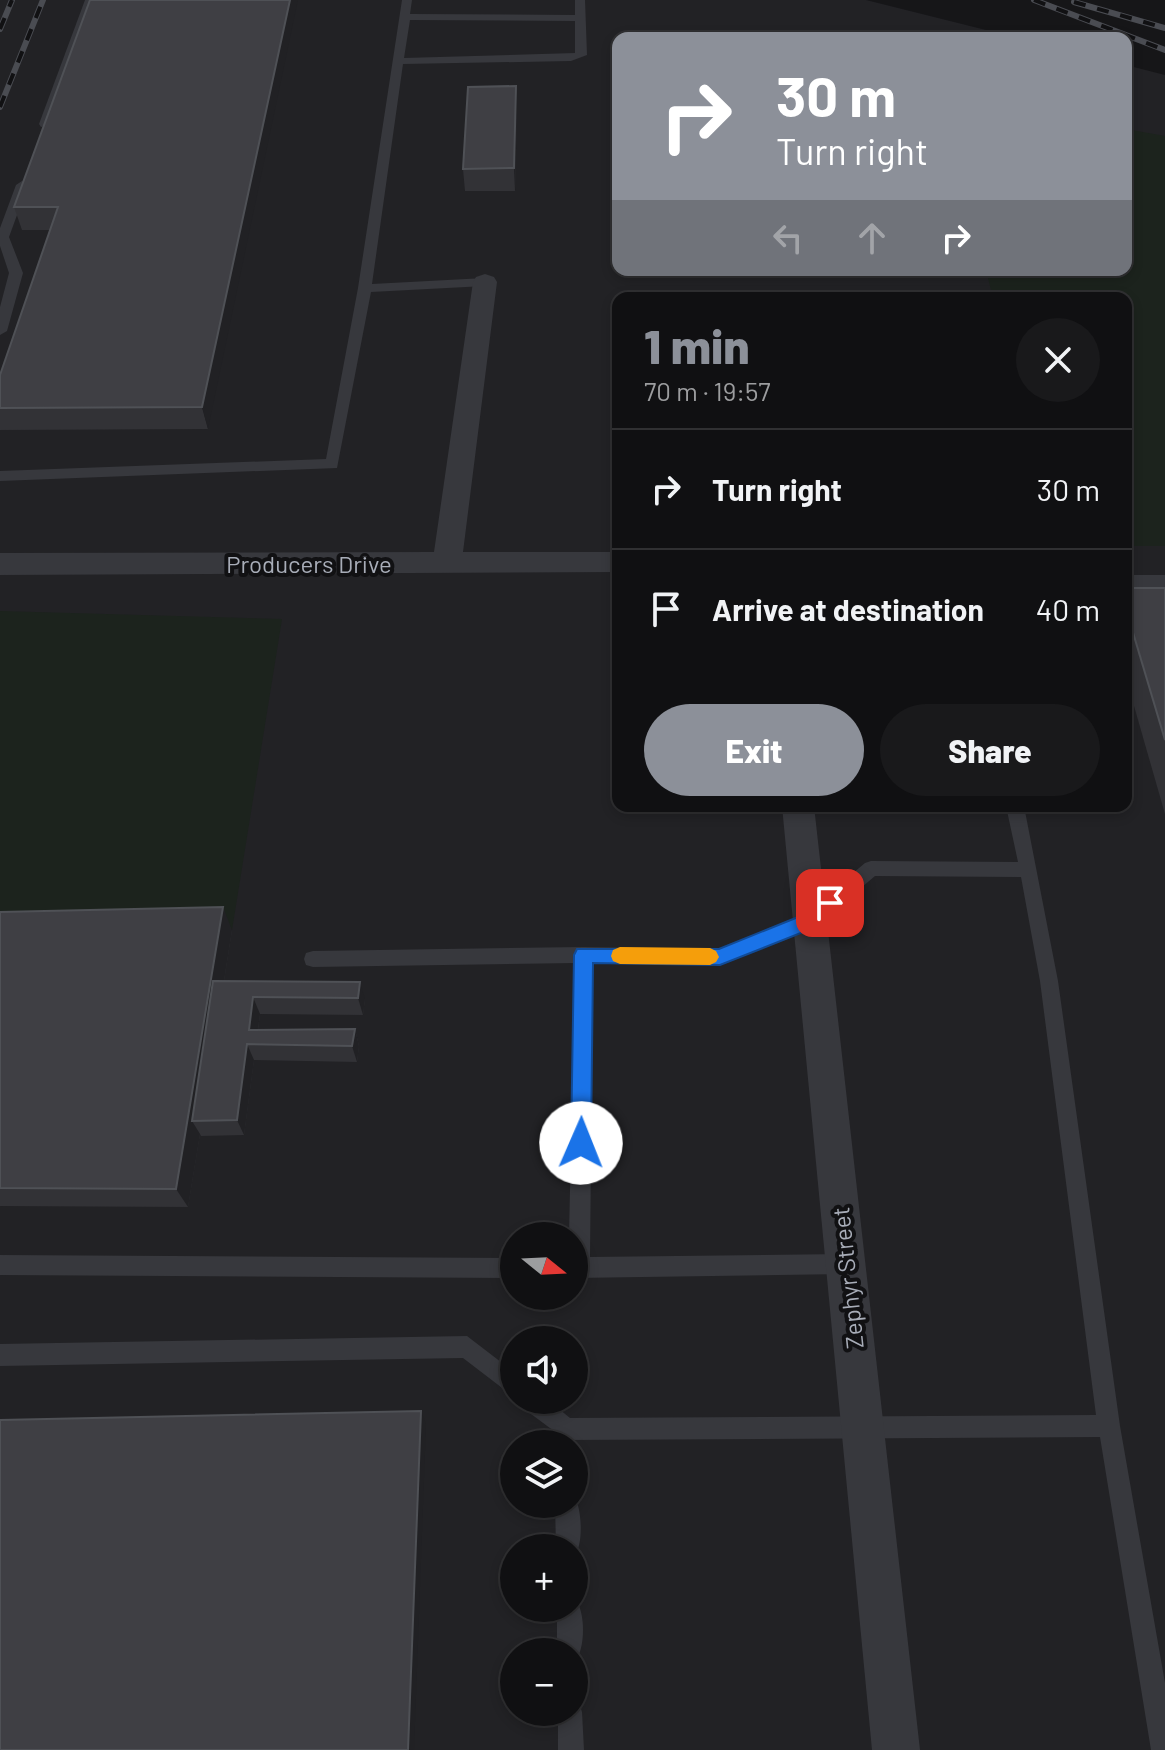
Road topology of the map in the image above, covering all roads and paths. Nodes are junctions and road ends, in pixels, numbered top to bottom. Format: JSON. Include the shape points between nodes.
{"nodes":[{"id":1,"x":90,"y":0,"type":"edge"},
{"id":2,"x":407,"y":0,"type":"edge"},
{"id":3,"x":580,"y":0,"type":"edge"},
{"id":4,"x":405,"y":17,"type":"junction"},
{"id":5,"x":580,"y":18,"type":"junction"},
{"id":6,"x":399,"y":61,"type":"junction"},
{"id":7,"x":41,"y":134,"type":"edge"},
{"id":8,"x":25,"y":178,"type":"edge"},
{"id":9,"x":485,"y":282,"type":"joint"},
{"id":10,"x":365,"y":288,"type":"junction"},
{"id":11,"x":0,"y":331,"type":"edge"},
{"id":12,"x":0,"y":476,"type":"edge"},
{"id":13,"x":447,"y":562,"type":"junction"},
{"id":14,"x":612,"y":562,"type":"edge"},
{"id":15,"x":0,"y":564,"type":"edge"},
{"id":16,"x":1132,"y":581,"type":"edge"},
{"id":17,"x":1165,"y":581,"type":"edge"},
{"id":18,"x":799,"y":812,"type":"edge"},
{"id":19,"x":1016,"y":812,"type":"edge"},
{"id":20,"x":1029,"y":870,"type":"junction"},
{"id":21,"x":809,"y":921,"type":"junction"},
{"id":22,"x":584,"y":955,"type":"junction"},
{"id":23,"x":313,"y":959,"type":"dead end"},
{"id":24,"x":577,"y":1222,"type":"edge"},
{"id":25,"x":845,"y":1264,"type":"junction"},
{"id":26,"x":0,"y":1265,"type":"edge"},
{"id":27,"x":500,"y":1268,"type":"edge"},
{"id":28,"x":588,"y":1268,"type":"edge"},
{"id":29,"x":0,"y":1355,"type":"edge"},
{"id":30,"x":500,"y":1374,"type":"edge"},
{"id":31,"x":545,"y":1414,"type":"edge"},
{"id":32,"x":1109,"y":1426,"type":"junction"},
{"id":33,"x":863,"y":1428,"type":"junction"},
{"id":34,"x":560,"y":1430,"type":"edge"},
{"id":35,"x":588,"y":1435,"type":"edge"},
{"id":36,"x":570,"y":1726,"type":"edge"},
{"id":37,"x":571,"y":1750,"type":"edge"},
{"id":38,"x":896,"y":1750,"type":"edge"},
{"id":39,"x":1164,"y":1750,"type":"edge"}],
"edges":[{"from":1,"to":7,"type":"lane"},
{"from":2,"to":4,"type":"lane"},
{"from":3,"to":5,"type":"lane"},
{"from":4,"to":5,"type":"lane"},
{"from":4,"to":6,"type":"lane"},
{"from":5,"to":6,"type":"lane","via":[[581,55],[571,58]]},
{"from":6,"to":10,"type":"lane"},
{"from":8,"to":11,"type":"lane","via":[[3,237],[16,273]]},
{"from":9,"to":10,"type":"lane"},
{"from":9,"to":13,"type":"street"},
{"from":10,"to":12,"type":"lane","via":[[332,464]]},
{"from":13,"to":14,"type":"street","name":"Producers Drive"},
{"from":13,"to":15,"type":"street","name":"Producers Drive"},
{"from":16,"to":17,"type":"lane"},
{"from":18,"to":21,"type":"street","name":"Zephyr Street"},
{"from":19,"to":20,"type":"lane"},
{"from":20,"to":21,"type":"lane","via":[[871,868]]},
{"from":20,"to":32,"type":"lane"},
{"from":21,"to":22,"type":"lane","via":[[720,957]]},
{"from":21,"to":25,"type":"street","name":"Zephyr Street"},
{"from":22,"to":23,"type":"lane"},
{"from":22,"to":24,"type":"lane"},
{"from":25,"to":28,"type":"lane"},
{"from":25,"to":33,"type":"street","name":"Zephyr Street"},
{"from":26,"to":27,"type":"lane"},
{"from":29,"to":30,"type":"lane","via":[[467,1347]]},
{"from":31,"to":34,"type":"lane"},
{"from":32,"to":33,"type":"lane"},
{"from":32,"to":39,"type":"lane"},
{"from":33,"to":35,"type":"lane"},
{"from":33,"to":38,"type":"street","name":"Zephyr Street"},
{"from":36,"to":37,"type":"lane"}]}
